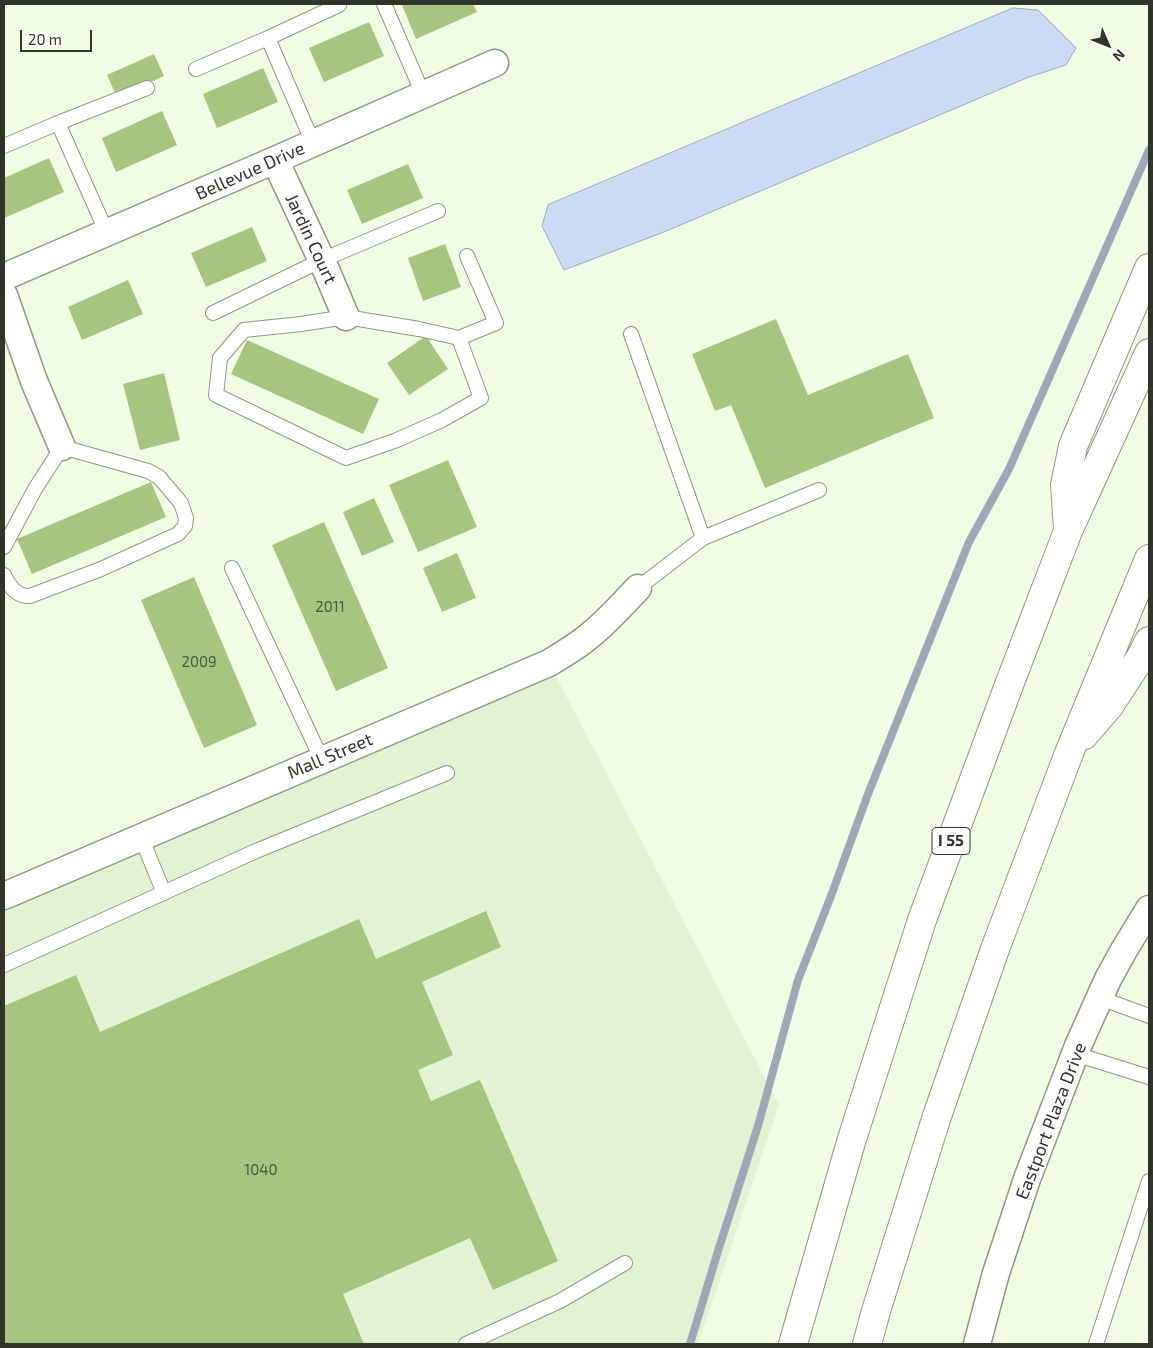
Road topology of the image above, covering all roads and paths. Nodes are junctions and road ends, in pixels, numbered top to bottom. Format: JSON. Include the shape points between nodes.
{"nodes":[{"id":1,"x":384,"y":4,"type":"edge"},
{"id":2,"x":339,"y":5,"type":"dead end"},
{"id":3,"x":268,"y":38,"type":"junction"},
{"id":4,"x":495,"y":63,"type":"dead end"},
{"id":5,"x":196,"y":69,"type":"dead end"},
{"id":6,"x":147,"y":88,"type":"dead end"},
{"id":7,"x":424,"y":94,"type":"junction"},
{"id":8,"x":58,"y":123,"type":"junction"},
{"id":9,"x":313,"y":143,"type":"junction"},
{"id":10,"x":4,"y":146,"type":"edge"},
{"id":11,"x":275,"y":160,"type":"junction"},
{"id":12,"x":438,"y":211,"type":"dead end"},
{"id":13,"x":106,"y":233,"type":"junction"},
{"id":14,"x":468,"y":256,"type":"dead end"},
{"id":15,"x":322,"y":260,"type":"junction"},
{"id":16,"x":1149,"y":268,"type":"edge"},
{"id":17,"x":4,"y":277,"type":"edge"},
{"id":18,"x":4,"y":295,"type":"edge"},
{"id":19,"x":213,"y":313,"type":"dead end"},
{"id":20,"x":346,"y":317,"type":"junction"},
{"id":21,"x":631,"y":334,"type":"dead end"},
{"id":22,"x":459,"y":338,"type":"junction"},
{"id":23,"x":1149,"y":353,"type":"edge"},
{"id":24,"x":62,"y":447,"type":"junction"},
{"id":25,"x":819,"y":490,"type":"dead end"},
{"id":26,"x":1068,"y":532,"type":"junction"},
{"id":27,"x":703,"y":538,"type":"junction"},
{"id":28,"x":4,"y":547,"type":"edge"},
{"id":29,"x":1149,"y":559,"type":"edge"},
{"id":30,"x":232,"y":568,"type":"dead end"},
{"id":31,"x":4,"y":575,"type":"edge"},
{"id":32,"x":638,"y":588,"type":"joint"},
{"id":33,"x":1149,"y":641,"type":"edge"},
{"id":34,"x":1069,"y":753,"type":"junction"},
{"id":35,"x":322,"y":760,"type":"junction"},
{"id":36,"x":447,"y":773,"type":"dead end"},
{"id":37,"x":141,"y":837,"type":"junction"},
{"id":38,"x":164,"y":893,"type":"junction"},
{"id":39,"x":4,"y":896,"type":"edge"},
{"id":40,"x":1149,"y":908,"type":"edge"},
{"id":41,"x":4,"y":964,"type":"edge"},
{"id":42,"x":1100,"y":998,"type":"junction"},
{"id":43,"x":1149,"y":1016,"type":"edge"},
{"id":44,"x":1075,"y":1054,"type":"junction"},
{"id":45,"x":1149,"y":1077,"type":"edge"},
{"id":46,"x":1149,"y":1180,"type":"edge"},
{"id":47,"x":625,"y":1263,"type":"dead end"},
{"id":48,"x":466,"y":1344,"type":"edge"},
{"id":49,"x":793,"y":1344,"type":"edge"},
{"id":50,"x":867,"y":1344,"type":"edge"},
{"id":51,"x":977,"y":1344,"type":"edge"},
{"id":52,"x":1096,"y":1344,"type":"edge"}],
"edges":[{"from":1,"to":7,"type":"lane"},
{"from":2,"to":3,"type":"lane"},
{"from":3,"to":5,"type":"lane"},
{"from":3,"to":9,"type":"lane"},
{"from":4,"to":7,"type":"street","name":"Bellevue Drive"},
{"from":6,"to":8,"type":"lane"},
{"from":7,"to":9,"type":"street","name":"Bellevue Drive"},
{"from":8,"to":10,"type":"lane"},
{"from":8,"to":13,"type":"lane"},
{"from":9,"to":11,"type":"street","name":"Bellevue Drive"},
{"from":11,"to":13,"type":"street","name":"Bellevue Drive"},
{"from":11,"to":15,"type":"street","name":"Jardin Court"},
{"from":12,"to":15,"type":"lane"},
{"from":13,"to":17,"type":"street","name":"Bellevue Drive"},
{"from":14,"to":22,"type":"lane","via":[[496,323]]},
{"from":15,"to":19,"type":"lane"},
{"from":15,"to":20,"type":"street","name":"Jardin Court"},
{"from":16,"to":26,"type":"highway","via":[[1073,446],[1065,485]]},
{"from":18,"to":24,"type":"street","via":[[34,381]]},
{"from":20,"to":22,"type":"lane"},
{"from":20,"to":22,"type":"lane","via":[[244,330],[220,358],[216,395],[346,458],[442,420],[481,398]]},
{"from":21,"to":27,"type":"lane"},
{"from":23,"to":26,"type":"highway","number":"I 55"},
{"from":24,"to":28,"type":"lane"},
{"from":24,"to":31,"type":"lane","via":[[159,477],[181,503],[185,526],[178,534],[101,569],[30,596],[21,595],[9,586]]},
{"from":25,"to":27,"type":"lane"},
{"from":26,"to":49,"type":"highway","number":"I 55","via":[[922,920],[851,1142]]},
{"from":27,"to":32,"type":"lane"},
{"from":29,"to":34,"type":"highway"},
{"from":30,"to":35,"type":"lane"},
{"from":32,"to":35,"type":"street","name":"Mall Street","via":[[589,637],[549,663]]},
{"from":33,"to":34,"type":"highway","via":[[1109,706]]},
{"from":34,"to":50,"type":"highway","via":[[940,1107]]},
{"from":35,"to":37,"type":"street","name":"Mall Street"},
{"from":36,"to":38,"type":"lane"},
{"from":37,"to":38,"type":"lane"},
{"from":37,"to":39,"type":"street","name":"Mall Street"},
{"from":38,"to":41,"type":"lane"},
{"from":40,"to":42,"type":"street","name":"Eastport Plaza Drive"},
{"from":42,"to":43,"type":"lane"},
{"from":42,"to":44,"type":"street","name":"Eastport Plaza Drive"},
{"from":44,"to":45,"type":"lane"},
{"from":44,"to":51,"type":"street","name":"Eastport Plaza Drive","via":[[1027,1178]]},
{"from":46,"to":52,"type":"lane"},
{"from":47,"to":48,"type":"lane","via":[[560,1301]]}]}
